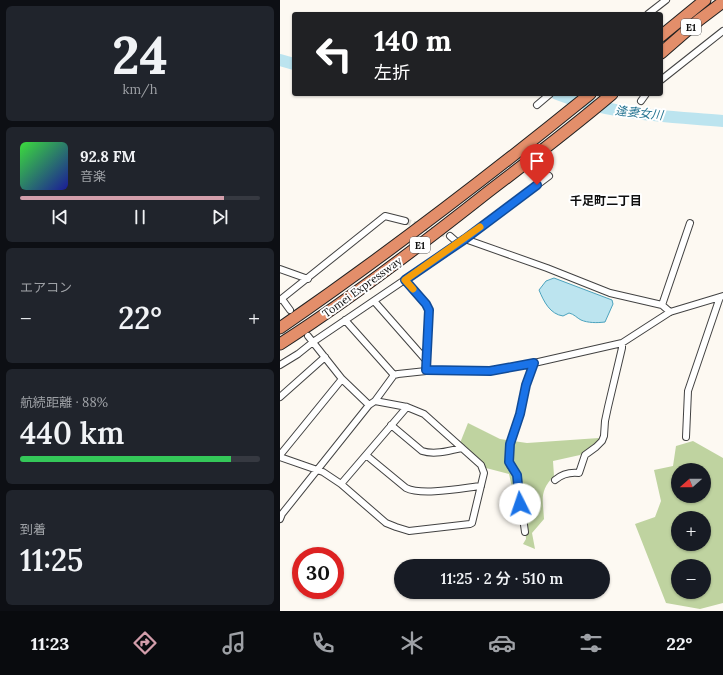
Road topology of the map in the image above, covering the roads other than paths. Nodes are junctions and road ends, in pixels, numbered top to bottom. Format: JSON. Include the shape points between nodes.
{"nodes":[{"id":1,"x":666,"y":0,"type":"edge"},
{"id":2,"x":705,"y":0,"type":"edge"},
{"id":3,"x":723,"y":2,"type":"edge"},
{"id":4,"x":651,"y":12,"type":"edge"},
{"id":5,"x":723,"y":31,"type":"edge"},
{"id":6,"x":663,"y":34,"type":"edge"},
{"id":7,"x":663,"y":51,"type":"edge"},
{"id":8,"x":663,"y":78,"type":"edge"},
{"id":9,"x":548,"y":96,"type":"edge"},
{"id":10,"x":587,"y":96,"type":"edge"},
{"id":11,"x":610,"y":96,"type":"edge"},
{"id":12,"x":645,"y":96,"type":"edge"},
{"id":13,"x":641,"y":101,"type":"dead end"},
{"id":14,"x":537,"y":105,"type":"dead end"},
{"id":15,"x":549,"y":176,"type":"dead end"},
{"id":16,"x":405,"y":221,"type":"tunnel mouth"},
{"id":17,"x":690,"y":223,"type":"dead end"},
{"id":18,"x":450,"y":236,"type":"tunnel mouth"},
{"id":19,"x":465,"y":239,"type":"junction"},
{"id":20,"x":458,"y":243,"type":"junction"},
{"id":21,"x":280,"y":269,"type":"edge"},
{"id":22,"x":308,"y":279,"type":"junction"},
{"id":23,"x":405,"y":280,"type":"junction"},
{"id":24,"x":721,"y":297,"type":"edge"},
{"id":25,"x":281,"y":299,"type":"edge"},
{"id":26,"x":374,"y":300,"type":"junction"},
{"id":27,"x":662,"y":305,"type":"junction"},
{"id":28,"x":290,"y":310,"type":"tunnel mouth"},
{"id":29,"x":670,"y":312,"type":"junction"},
{"id":30,"x":345,"y":320,"type":"junction"},
{"id":31,"x":280,"y":328,"type":"edge"},
{"id":32,"x":308,"y":336,"type":"tunnel mouth"},
{"id":33,"x":313,"y":342,"type":"junction"},
{"id":34,"x":622,"y":343,"type":"junction"},
{"id":35,"x":280,"y":344,"type":"edge"},
{"id":36,"x":325,"y":357,"type":"junction"},
{"id":37,"x":425,"y":359,"type":"junction"},
{"id":38,"x":534,"y":363,"type":"junction"},
{"id":39,"x":280,"y":365,"type":"edge"},
{"id":40,"x":426,"y":370,"type":"junction"},
{"id":41,"x":394,"y":375,"type":"junction"},
{"id":42,"x":342,"y":379,"type":"junction"},
{"id":43,"x":280,"y":397,"type":"edge"},
{"id":44,"x":375,"y":401,"type":"junction"},
{"id":45,"x":369,"y":405,"type":"junction"},
{"id":46,"x":407,"y":407,"type":"junction"},
{"id":47,"x":391,"y":425,"type":"junction"},
{"id":48,"x":686,"y":437,"type":"dead end"},
{"id":49,"x":462,"y":448,"type":"junction"},
{"id":50,"x":366,"y":455,"type":"junction"},
{"id":51,"x":280,"y":456,"type":"edge"},
{"id":52,"x":316,"y":470,"type":"junction"},
{"id":53,"x":556,"y":480,"type":"dead end"},
{"id":54,"x":341,"y":484,"type":"junction"},
{"id":55,"x":481,"y":486,"type":"junction"},
{"id":56,"x":280,"y":519,"type":"edge"},
{"id":57,"x":525,"y":532,"type":"dead end"}],
"edges":[{"from":1,"to":4,"type":"street"},
{"from":2,"to":6,"type":"highway","number":"E1"},
{"from":3,"to":7,"type":"highway","number":"E1"},
{"from":5,"to":8,"type":"street"},
{"from":9,"to":14,"type":"street"},
{"from":10,"to":31,"type":"highway","name":"Tomei Expressway","number":"E1","via":[[404,240]]},
{"from":11,"to":35,"type":"highway","name":"Tomei Expressway","number":"E1","via":[[373,281]]},
{"from":12,"to":13,"type":"street"},
{"from":15,"to":19,"type":"street"},
{"from":16,"to":22,"type":"street","via":[[385,216]]},
{"from":17,"to":27,"type":"street"},
{"from":18,"to":20,"type":"street"},
{"from":19,"to":20,"type":"street"},
{"from":19,"to":27,"type":"street","via":[[610,293]]},
{"from":20,"to":23,"type":"street"},
{"from":21,"to":22,"type":"street"},
{"from":22,"to":25,"type":"street"},
{"from":23,"to":26,"type":"street"},
{"from":23,"to":37,"type":"street","via":[[429,310]]},
{"from":24,"to":29,"type":"street"},
{"from":24,"to":48,"type":"street","via":[[688,391]]},
{"from":25,"to":28,"type":"street"},
{"from":26,"to":30,"type":"street"},
{"from":26,"to":37,"type":"street"},
{"from":27,"to":29,"type":"street"},
{"from":29,"to":34,"type":"street"},
{"from":30,"to":33,"type":"street"},
{"from":30,"to":41,"type":"street"},
{"from":32,"to":33,"type":"street"},
{"from":33,"to":36,"type":"street"},
{"from":33,"to":39,"type":"street"},
{"from":34,"to":38,"type":"street"},
{"from":34,"to":53,"type":"street","via":[[602,442],[584,455],[579,473],[566,474]]},
{"from":36,"to":42,"type":"street"},
{"from":36,"to":43,"type":"street"},
{"from":37,"to":40,"type":"street"},
{"from":38,"to":40,"type":"street","via":[[490,371]]},
{"from":38,"to":57,"type":"street","via":[[510,444],[509,462],[517,475]]},
{"from":40,"to":41,"type":"street"},
{"from":41,"to":44,"type":"street"},
{"from":42,"to":45,"type":"street"},
{"from":42,"to":51,"type":"street"},
{"from":44,"to":45,"type":"street"},
{"from":44,"to":46,"type":"street"},
{"from":45,"to":52,"type":"street"},
{"from":46,"to":47,"type":"street"},
{"from":46,"to":49,"type":"street","via":[[424,414]]},
{"from":47,"to":49,"type":"street","via":[[426,452]]},
{"from":47,"to":50,"type":"street"},
{"from":49,"to":55,"type":"street","via":[[484,469]]},
{"from":50,"to":54,"type":"street"},
{"from":50,"to":55,"type":"street","via":[[406,488],[414,491]]},
{"from":51,"to":52,"type":"street"},
{"from":52,"to":54,"type":"street"},
{"from":52,"to":56,"type":"street"},
{"from":54,"to":55,"type":"street","via":[[386,523],[409,531],[472,523]]}]}
